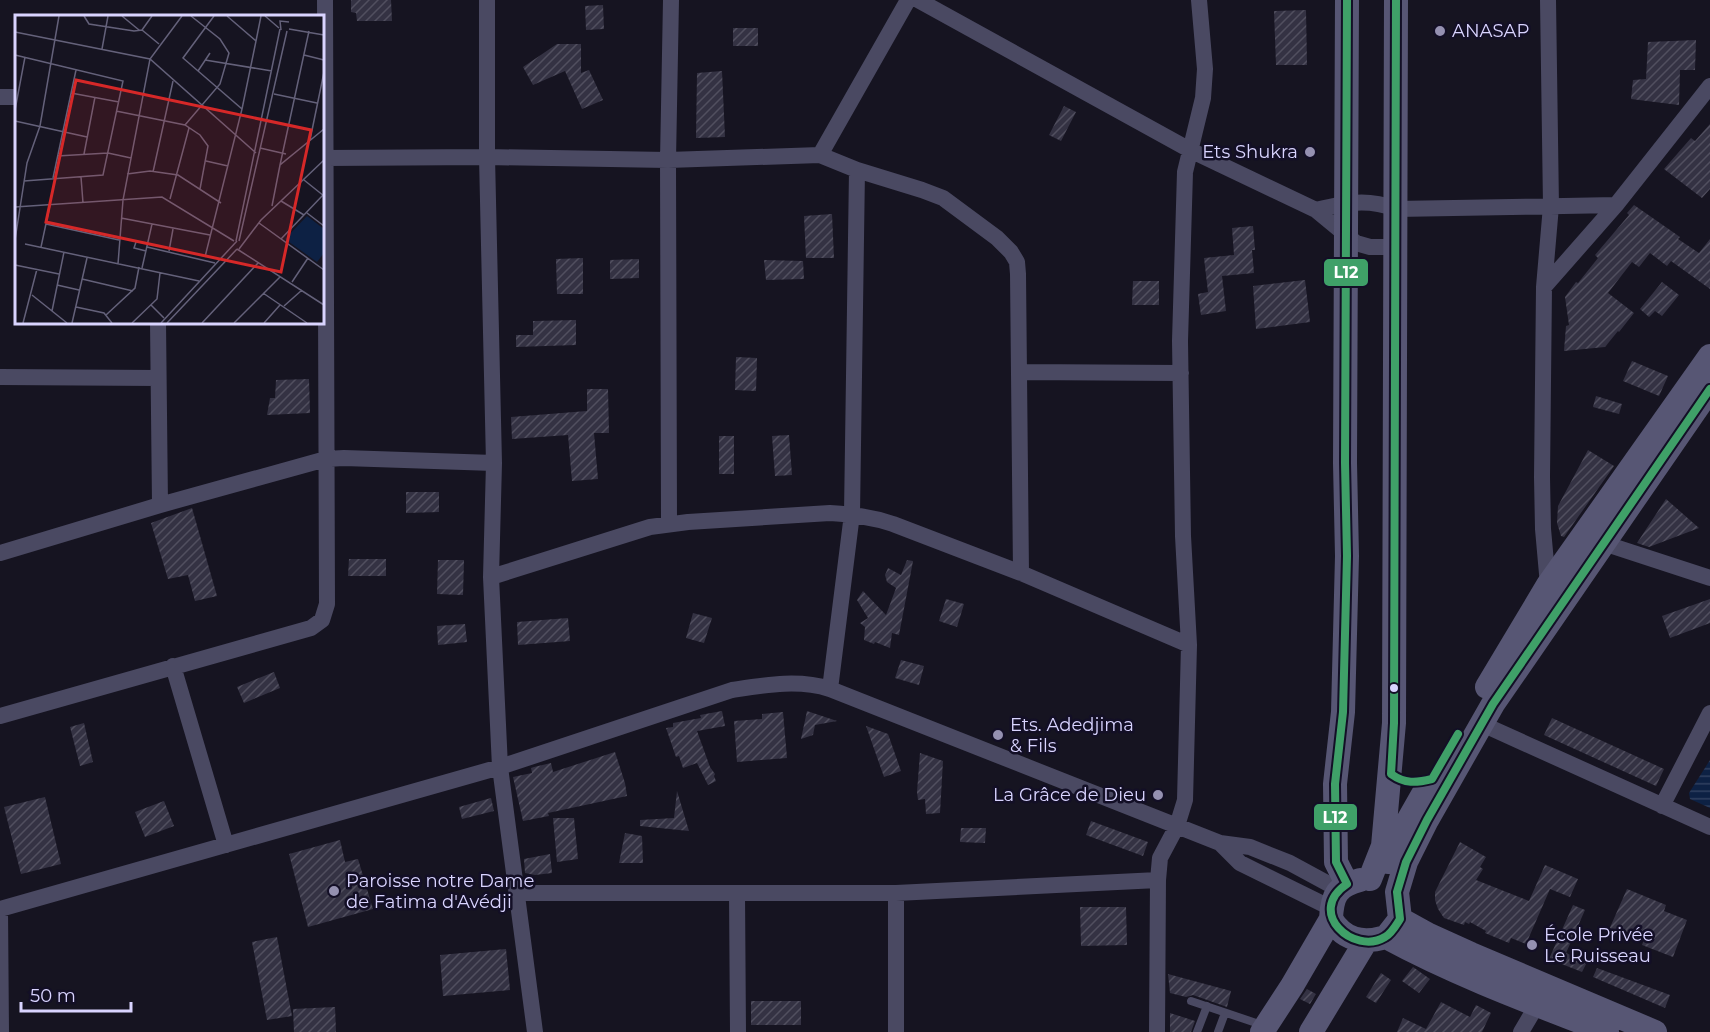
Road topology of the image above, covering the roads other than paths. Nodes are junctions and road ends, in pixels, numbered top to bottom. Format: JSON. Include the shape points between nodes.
{"nodes":[{"id":1,"x":325,"y":0,"type":"edge"},
{"id":2,"x":487,"y":0,"type":"edge"},
{"id":3,"x":671,"y":0,"type":"edge"},
{"id":4,"x":908,"y":0,"type":"edge"},
{"id":5,"x":918,"y":0,"type":"edge"},
{"id":6,"x":1199,"y":0,"type":"edge"},
{"id":7,"x":1347,"y":0,"type":"edge"},
{"id":8,"x":1396,"y":0,"type":"edge"},
{"id":9,"x":1548,"y":0,"type":"edge"},
{"id":10,"x":1710,"y":86,"type":"edge"},
{"id":11,"x":324,"y":88,"type":"edge"},
{"id":12,"x":1190,"y":150,"type":"junction"},
{"id":13,"x":820,"y":155,"type":"junction"},
{"id":14,"x":488,"y":157,"type":"junction"},
{"id":15,"x":325,"y":158,"type":"junction"},
{"id":16,"x":668,"y":159,"type":"junction"},
{"id":17,"x":857,"y":170,"type":"junction"},
{"id":18,"x":1347,"y":203,"type":"junction"},
{"id":19,"x":1616,"y":205,"type":"junction"},
{"id":20,"x":1551,"y":206,"type":"junction"},
{"id":21,"x":1396,"y":208,"type":"junction"},
{"id":22,"x":1316,"y":210,"type":"junction"},
{"id":23,"x":1347,"y":235,"type":"junction"},
{"id":24,"x":1396,"y":247,"type":"junction"},
{"id":25,"x":1544,"y":287,"type":"junction"},
{"id":26,"x":158,"y":324,"type":"edge"},
{"id":27,"x":1710,"y":356,"type":"edge"},
{"id":28,"x":1020,"y":372,"type":"junction"},
{"id":29,"x":1181,"y":373,"type":"junction"},
{"id":30,"x":0,"y":377,"type":"edge"},
{"id":31,"x":158,"y":378,"type":"junction"},
{"id":32,"x":1710,"y":389,"type":"edge"},
{"id":33,"x":326,"y":459,"type":"junction"},
{"id":34,"x":494,"y":463,"type":"junction"},
{"id":35,"x":160,"y":505,"type":"junction"},
{"id":36,"x":852,"y":514,"type":"junction"},
{"id":37,"x":669,"y":524,"type":"junction"},
{"id":38,"x":1603,"y":543,"type":"junction"},
{"id":39,"x":0,"y":553,"type":"edge"},
{"id":40,"x":1021,"y":573,"type":"junction"},
{"id":41,"x":491,"y":577,"type":"junction"},
{"id":42,"x":1710,"y":578,"type":"edge"},
{"id":43,"x":1548,"y":585,"type":"junction"},
{"id":44,"x":1189,"y":645,"type":"junction"},
{"id":45,"x":174,"y":666,"type":"junction"},
{"id":46,"x":830,"y":689,"type":"junction"},
{"id":47,"x":1710,"y":712,"type":"edge"},
{"id":48,"x":0,"y":716,"type":"edge"},
{"id":49,"x":1482,"y":724,"type":"junction"},
{"id":50,"x":500,"y":767,"type":"junction"},
{"id":51,"x":1390,"y":771,"type":"junction"},
{"id":52,"x":1432,"y":779,"type":"junction"},
{"id":53,"x":1662,"y":806,"type":"junction"},
{"id":54,"x":1177,"y":826,"type":"junction"},
{"id":55,"x":1710,"y":827,"type":"edge"},
{"id":56,"x":226,"y":845,"type":"junction"},
{"id":57,"x":1158,"y":880,"type":"junction"},
{"id":58,"x":516,"y":893,"type":"junction"},
{"id":59,"x":737,"y":893,"type":"junction"},
{"id":60,"x":896,"y":893,"type":"junction"},
{"id":61,"x":1356,"y":893,"type":"junction"},
{"id":62,"x":0,"y":909,"type":"edge"},
{"id":63,"x":1384,"y":932,"type":"junction"},
{"id":64,"x":1191,"y":1001,"type":"dead end"},
{"id":65,"x":1537,"y":1005,"type":"junction"},
{"id":66,"x":1206,"y":1006,"type":"junction"},
{"id":67,"x":1225,"y":1013,"type":"junction"},
{"id":68,"x":1264,"y":1029,"type":"edge"},
{"id":69,"x":2,"y":1032,"type":"edge"},
{"id":70,"x":535,"y":1032,"type":"edge"},
{"id":71,"x":738,"y":1032,"type":"edge"},
{"id":72,"x":896,"y":1032,"type":"edge"},
{"id":73,"x":1157,"y":1032,"type":"edge"},
{"id":74,"x":1197,"y":1032,"type":"edge"},
{"id":75,"x":1218,"y":1032,"type":"edge"},
{"id":76,"x":1311,"y":1032,"type":"edge"},
{"id":77,"x":1521,"y":1032,"type":"edge"},
{"id":78,"x":1607,"y":1032,"type":"edge"},
{"id":79,"x":1655,"y":1032,"type":"edge"}],
"edges":[{"from":1,"to":11,"type":"street"},
{"from":2,"to":14,"type":"street"},
{"from":3,"to":16,"type":"street"},
{"from":4,"to":13,"type":"street"},
{"from":5,"to":12,"type":"street"},
{"from":6,"to":12,"type":"street","via":[[1205,69],[1203,98]]},
{"from":7,"to":18,"type":"main road"},
{"from":8,"to":21,"type":"main road"},
{"from":9,"to":20,"type":"street"},
{"from":10,"to":19,"type":"street"},
{"from":11,"to":15,"type":"street"},
{"from":12,"to":22,"type":"street"},
{"from":12,"to":29,"type":"street","via":[[1185,172]]},
{"from":13,"to":16,"type":"street"},
{"from":13,"to":17,"type":"street"},
{"from":14,"to":15,"type":"street"},
{"from":14,"to":16,"type":"street"},
{"from":14,"to":34,"type":"street"},
{"from":15,"to":33,"type":"street"},
{"from":16,"to":37,"type":"street"},
{"from":17,"to":28,"type":"street","via":[[943,198],[1011,252],[1018,274]]},
{"from":17,"to":36,"type":"street"},
{"from":18,"to":21,"type":"street","via":[[1363,201]]},
{"from":18,"to":22,"type":"street"},
{"from":18,"to":23,"type":"main road"},
{"from":19,"to":20,"type":"street"},
{"from":19,"to":25,"type":"street"},
{"from":20,"to":21,"type":"street"},
{"from":20,"to":25,"type":"street"},
{"from":21,"to":24,"type":"main road"},
{"from":22,"to":23,"type":"street"},
{"from":23,"to":24,"type":"street","via":[[1370,247]]},
{"from":23,"to":61,"type":"main road","via":[[1347,556],[1343,712],[1335,784],[1336,862]]},
{"from":24,"to":51,"type":"main road","via":[[1394,692]]},
{"from":25,"to":43,"type":"street","via":[[1542,477]]},
{"from":26,"to":31,"type":"street"},
{"from":27,"to":43,"type":"main road"},
{"from":28,"to":29,"type":"street"},
{"from":28,"to":40,"type":"street"},
{"from":29,"to":44,"type":"street"},
{"from":30,"to":31,"type":"street"},
{"from":31,"to":35,"type":"street"},
{"from":32,"to":38,"type":"main road"},
{"from":33,"to":34,"type":"street"},
{"from":33,"to":35,"type":"street"},
{"from":33,"to":45,"type":"street","via":[[327,604],[322,620],[311,628]]},
{"from":34,"to":41,"type":"street"},
{"from":35,"to":39,"type":"street"},
{"from":36,"to":37,"type":"street"},
{"from":36,"to":40,"type":"street","via":[[876,518]]},
{"from":36,"to":46,"type":"street"},
{"from":37,"to":41,"type":"street"},
{"from":38,"to":42,"type":"street"},
{"from":38,"to":49,"type":"main road"},
{"from":40,"to":44,"type":"street"},
{"from":41,"to":50,"type":"street"},
{"from":43,"to":52,"type":"main road"},
{"from":44,"to":54,"type":"street","via":[[1185,800]]},
{"from":45,"to":48,"type":"street"},
{"from":45,"to":56,"type":"street"},
{"from":46,"to":50,"type":"street","via":[[797,684],[732,690]]},
{"from":46,"to":54,"type":"street"},
{"from":47,"to":53,"type":"street"},
{"from":49,"to":53,"type":"street"},
{"from":49,"to":61,"type":"main road","via":[[1406,862]]},
{"from":50,"to":56,"type":"street"},
{"from":50,"to":58,"type":"street"},
{"from":51,"to":52,"type":"main road","via":[[1403,782]]},
{"from":51,"to":61,"type":"main road","via":[[1383,846]]},
{"from":52,"to":61,"type":"main road","via":[[1401,833]]},
{"from":53,"to":55,"type":"street"},
{"from":54,"to":57,"type":"street","via":[[1160,858]]},
{"from":54,"to":61,"type":"street","via":[[1220,843],[1240,863]]},
{"from":56,"to":62,"type":"street"},
{"from":57,"to":60,"type":"street"},
{"from":57,"to":73,"type":"street"},
{"from":58,"to":59,"type":"street"},
{"from":58,"to":70,"type":"street"},
{"from":59,"to":60,"type":"street"},
{"from":59,"to":71,"type":"street"},
{"from":60,"to":72,"type":"street"},
{"from":61,"to":63,"type":"main road"},
{"from":61,"to":63,"type":"main road","via":[[1338,930],[1348,936]]},
{"from":61,"to":68,"type":"main road"},
{"from":62,"to":69,"type":"street"},
{"from":63,"to":65,"type":"main road","via":[[1421,956]]},
{"from":63,"to":76,"type":"main road"},
{"from":63,"to":79,"type":"main road","via":[[1429,935]]},
{"from":64,"to":66,"type":"lane"},
{"from":65,"to":77,"type":"street"},
{"from":65,"to":78,"type":"main road"},
{"from":66,"to":67,"type":"lane"},
{"from":66,"to":74,"type":"lane"},
{"from":67,"to":68,"type":"lane"},
{"from":67,"to":75,"type":"lane"}]}
